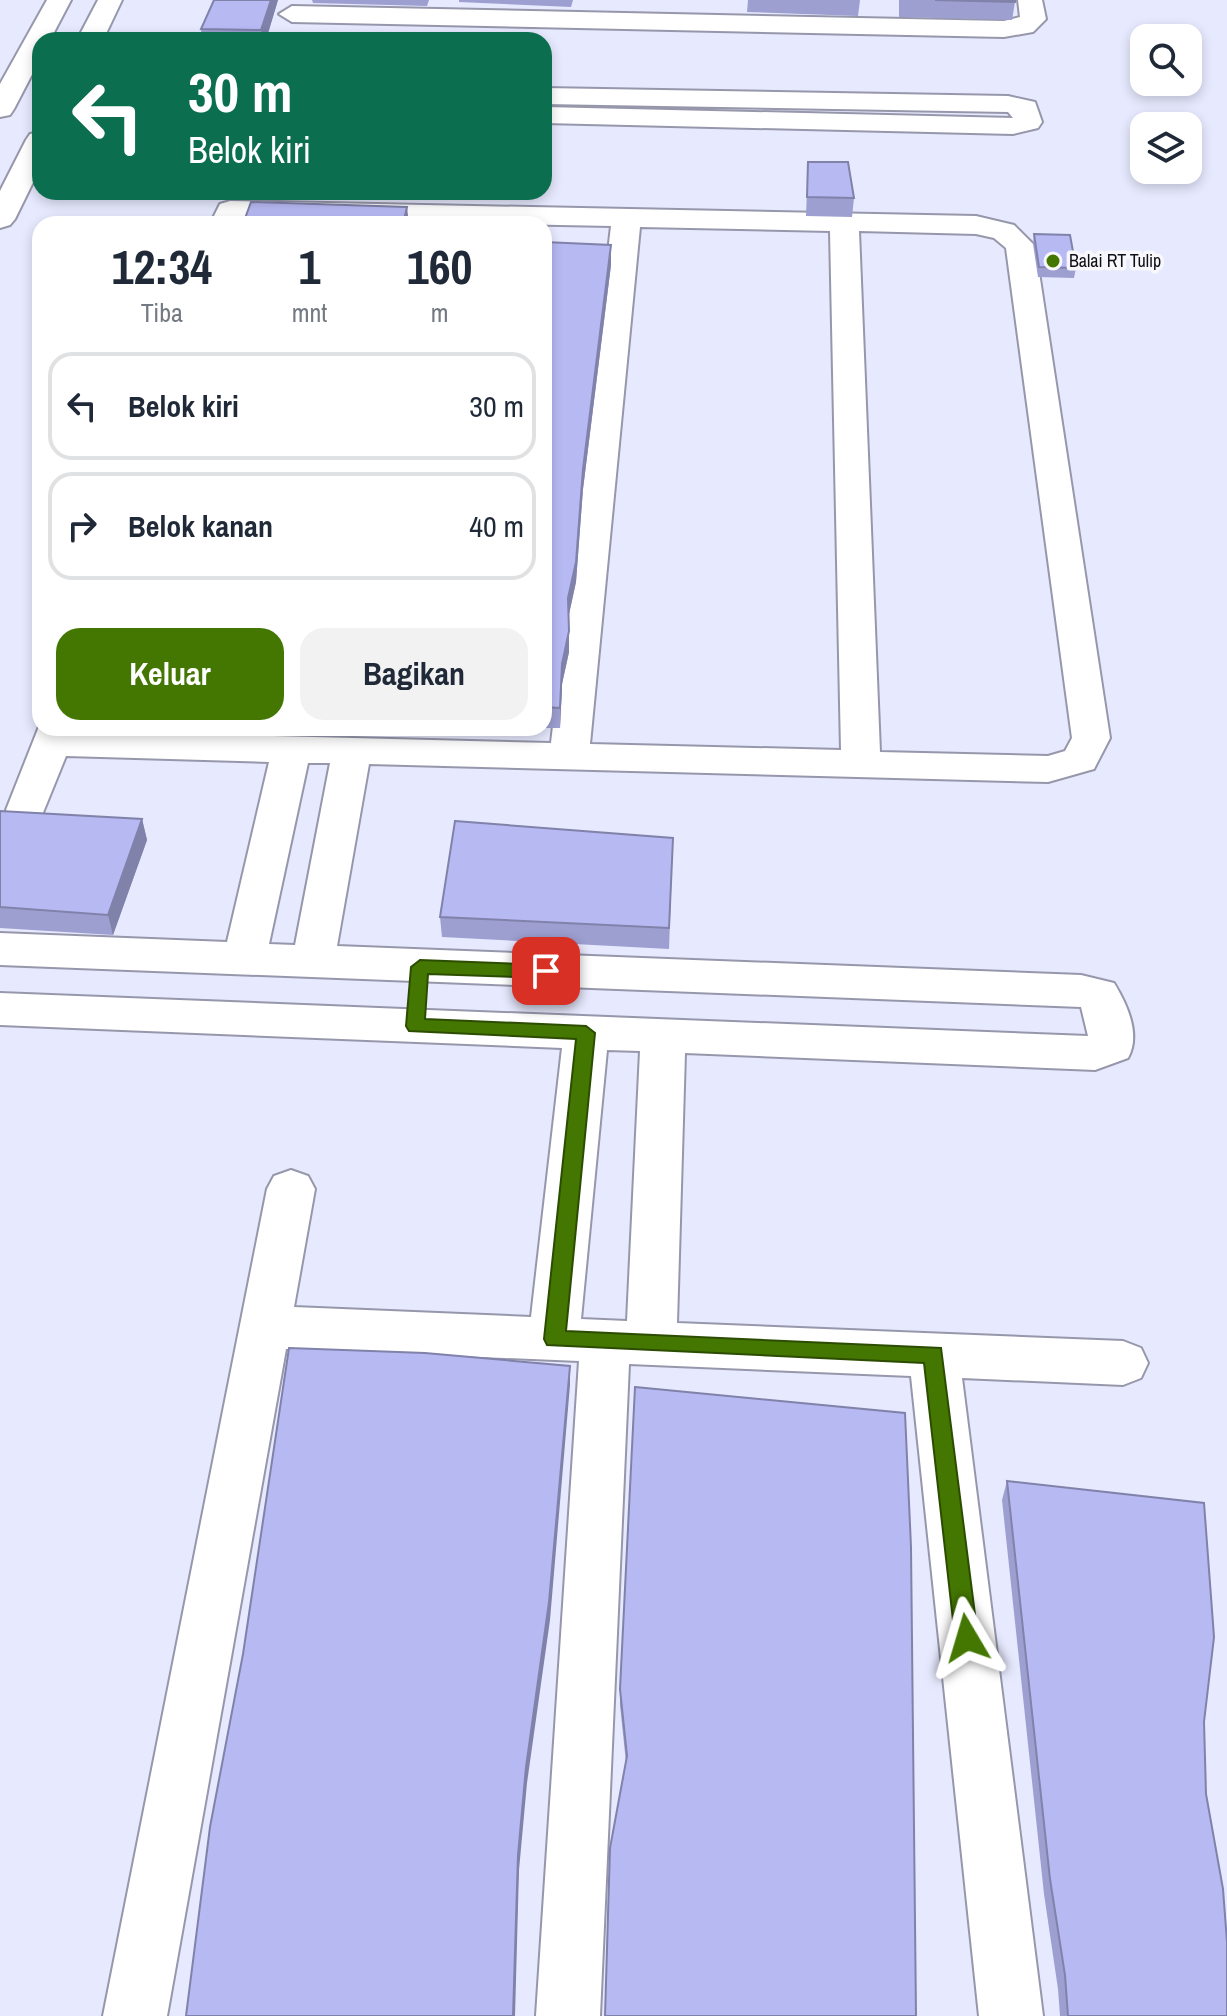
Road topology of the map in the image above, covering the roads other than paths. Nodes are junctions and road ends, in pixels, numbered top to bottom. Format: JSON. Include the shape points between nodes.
{"nodes":[{"id":1,"x":59,"y":0,"type":"edge"},
{"id":2,"x":110,"y":0,"type":"edge"},
{"id":3,"x":869,"y":0,"type":"edge"},
{"id":4,"x":1030,"y":0,"type":"edge"},
{"id":5,"x":295,"y":7,"type":"edge"},
{"id":6,"x":434,"y":9,"type":"edge"},
{"id":7,"x":587,"y":10,"type":"edge"},
{"id":8,"x":721,"y":12,"type":"edge"},
{"id":9,"x":869,"y":26,"type":"junction"},
{"id":10,"x":490,"y":29,"type":"edge"},
{"id":11,"x":538,"y":30,"type":"edge"},
{"id":12,"x":45,"y":32,"type":"edge"},
{"id":13,"x":94,"y":32,"type":"edge"},
{"id":14,"x":286,"y":32,"type":"edge"},
{"id":15,"x":32,"y":62,"type":"edge"},
{"id":16,"x":17,"y":96,"type":"edge"},
{"id":17,"x":552,"y":97,"type":"edge"},
{"id":18,"x":605,"y":107,"type":"junction"},
{"id":19,"x":552,"y":114,"type":"edge"},
{"id":20,"x":32,"y":156,"type":"edge"},
{"id":21,"x":228,"y":216,"type":"edge"},
{"id":22,"x":375,"y":216,"type":"edge"},
{"id":23,"x":552,"y":218,"type":"edge"},
{"id":24,"x":626,"y":218,"type":"junction"},
{"id":25,"x":0,"y":219,"type":"edge"},
{"id":26,"x":844,"y":222,"type":"junction"},
{"id":27,"x":55,"y":736,"type":"edge"},
{"id":28,"x":319,"y":745,"type":"edge"},
{"id":29,"x":569,"y":758,"type":"junction"},
{"id":30,"x":861,"y":766,"type":"junction"},
{"id":31,"x":26,"y":810,"type":"edge"},
{"id":32,"x":0,"y":949,"type":"edge"},
{"id":33,"x":244,"y":960,"type":"junction"},
{"id":34,"x":313,"y":963,"type":"junction"},
{"id":35,"x":420,"y":967,"type":"junction"},
{"id":36,"x":0,"y":1009,"type":"edge"},
{"id":37,"x":415,"y":1026,"type":"junction"},
{"id":38,"x":586,"y":1033,"type":"junction"},
{"id":39,"x":663,"y":1036,"type":"junction"},
{"id":40,"x":291,"y":1189,"type":"dead end"},
{"id":41,"x":266,"y":1327,"type":"junction"},
{"id":42,"x":603,"y":1341,"type":"junction"},
{"id":43,"x":934,"y":1355,"type":"junction"},
{"id":44,"x":1123,"y":1363,"type":"dead end"},
{"id":45,"x":135,"y":2016,"type":"edge"},
{"id":46,"x":568,"y":2016,"type":"edge"},
{"id":47,"x":1011,"y":2016,"type":"edge"}],
"edges":[{"from":1,"to":12,"type":"street"},
{"from":2,"to":13,"type":"street"},
{"from":3,"to":9,"type":"street"},
{"from":4,"to":9,"type":"street","via":[[1033,19],[1024,27]]},
{"from":5,"to":6,"type":"street"},
{"from":5,"to":14,"type":"street"},
{"from":6,"to":10,"type":"street"},
{"from":7,"to":8,"type":"street"},
{"from":7,"to":11,"type":"street"},
{"from":8,"to":9,"type":"street"},
{"from":10,"to":11,"type":"street"},
{"from":15,"to":16,"type":"street"},
{"from":17,"to":18,"type":"street"},
{"from":18,"to":18,"type":"street","via":[[1008,104],[1025,108],[1028,122],[1013,126]]},
{"from":18,"to":19,"type":"street"},
{"from":20,"to":25,"type":"street"},
{"from":21,"to":22,"type":"street","via":[[230,210]]},
{"from":23,"to":24,"type":"street"},
{"from":24,"to":26,"type":"street"},
{"from":24,"to":29,"type":"street"},
{"from":26,"to":30,"type":"street"},
{"from":26,"to":30,"type":"street","via":[[976,225],[1004,231],[1020,246],[1091,738],[1080,760],[1048,769]]},
{"from":27,"to":28,"type":"street"},
{"from":27,"to":31,"type":"street"},
{"from":28,"to":29,"type":"street"},
{"from":28,"to":33,"type":"street"},
{"from":28,"to":34,"type":"street"},
{"from":29,"to":30,"type":"street"},
{"from":32,"to":33,"type":"street"},
{"from":33,"to":34,"type":"street"},
{"from":34,"to":35,"type":"street"},
{"from":35,"to":37,"type":"street"},
{"from":35,"to":39,"type":"street","via":[[1081,991],[1099,994],[1112,1046],[1095,1053]]},
{"from":36,"to":37,"type":"street"},
{"from":37,"to":38,"type":"street"},
{"from":38,"to":39,"type":"street"},
{"from":38,"to":42,"type":"street"},
{"from":39,"to":42,"type":"street"},
{"from":40,"to":41,"type":"street"},
{"from":41,"to":42,"type":"street"},
{"from":41,"to":45,"type":"street"},
{"from":42,"to":43,"type":"street"},
{"from":42,"to":46,"type":"street"},
{"from":43,"to":44,"type":"street"},
{"from":43,"to":47,"type":"street"}]}
